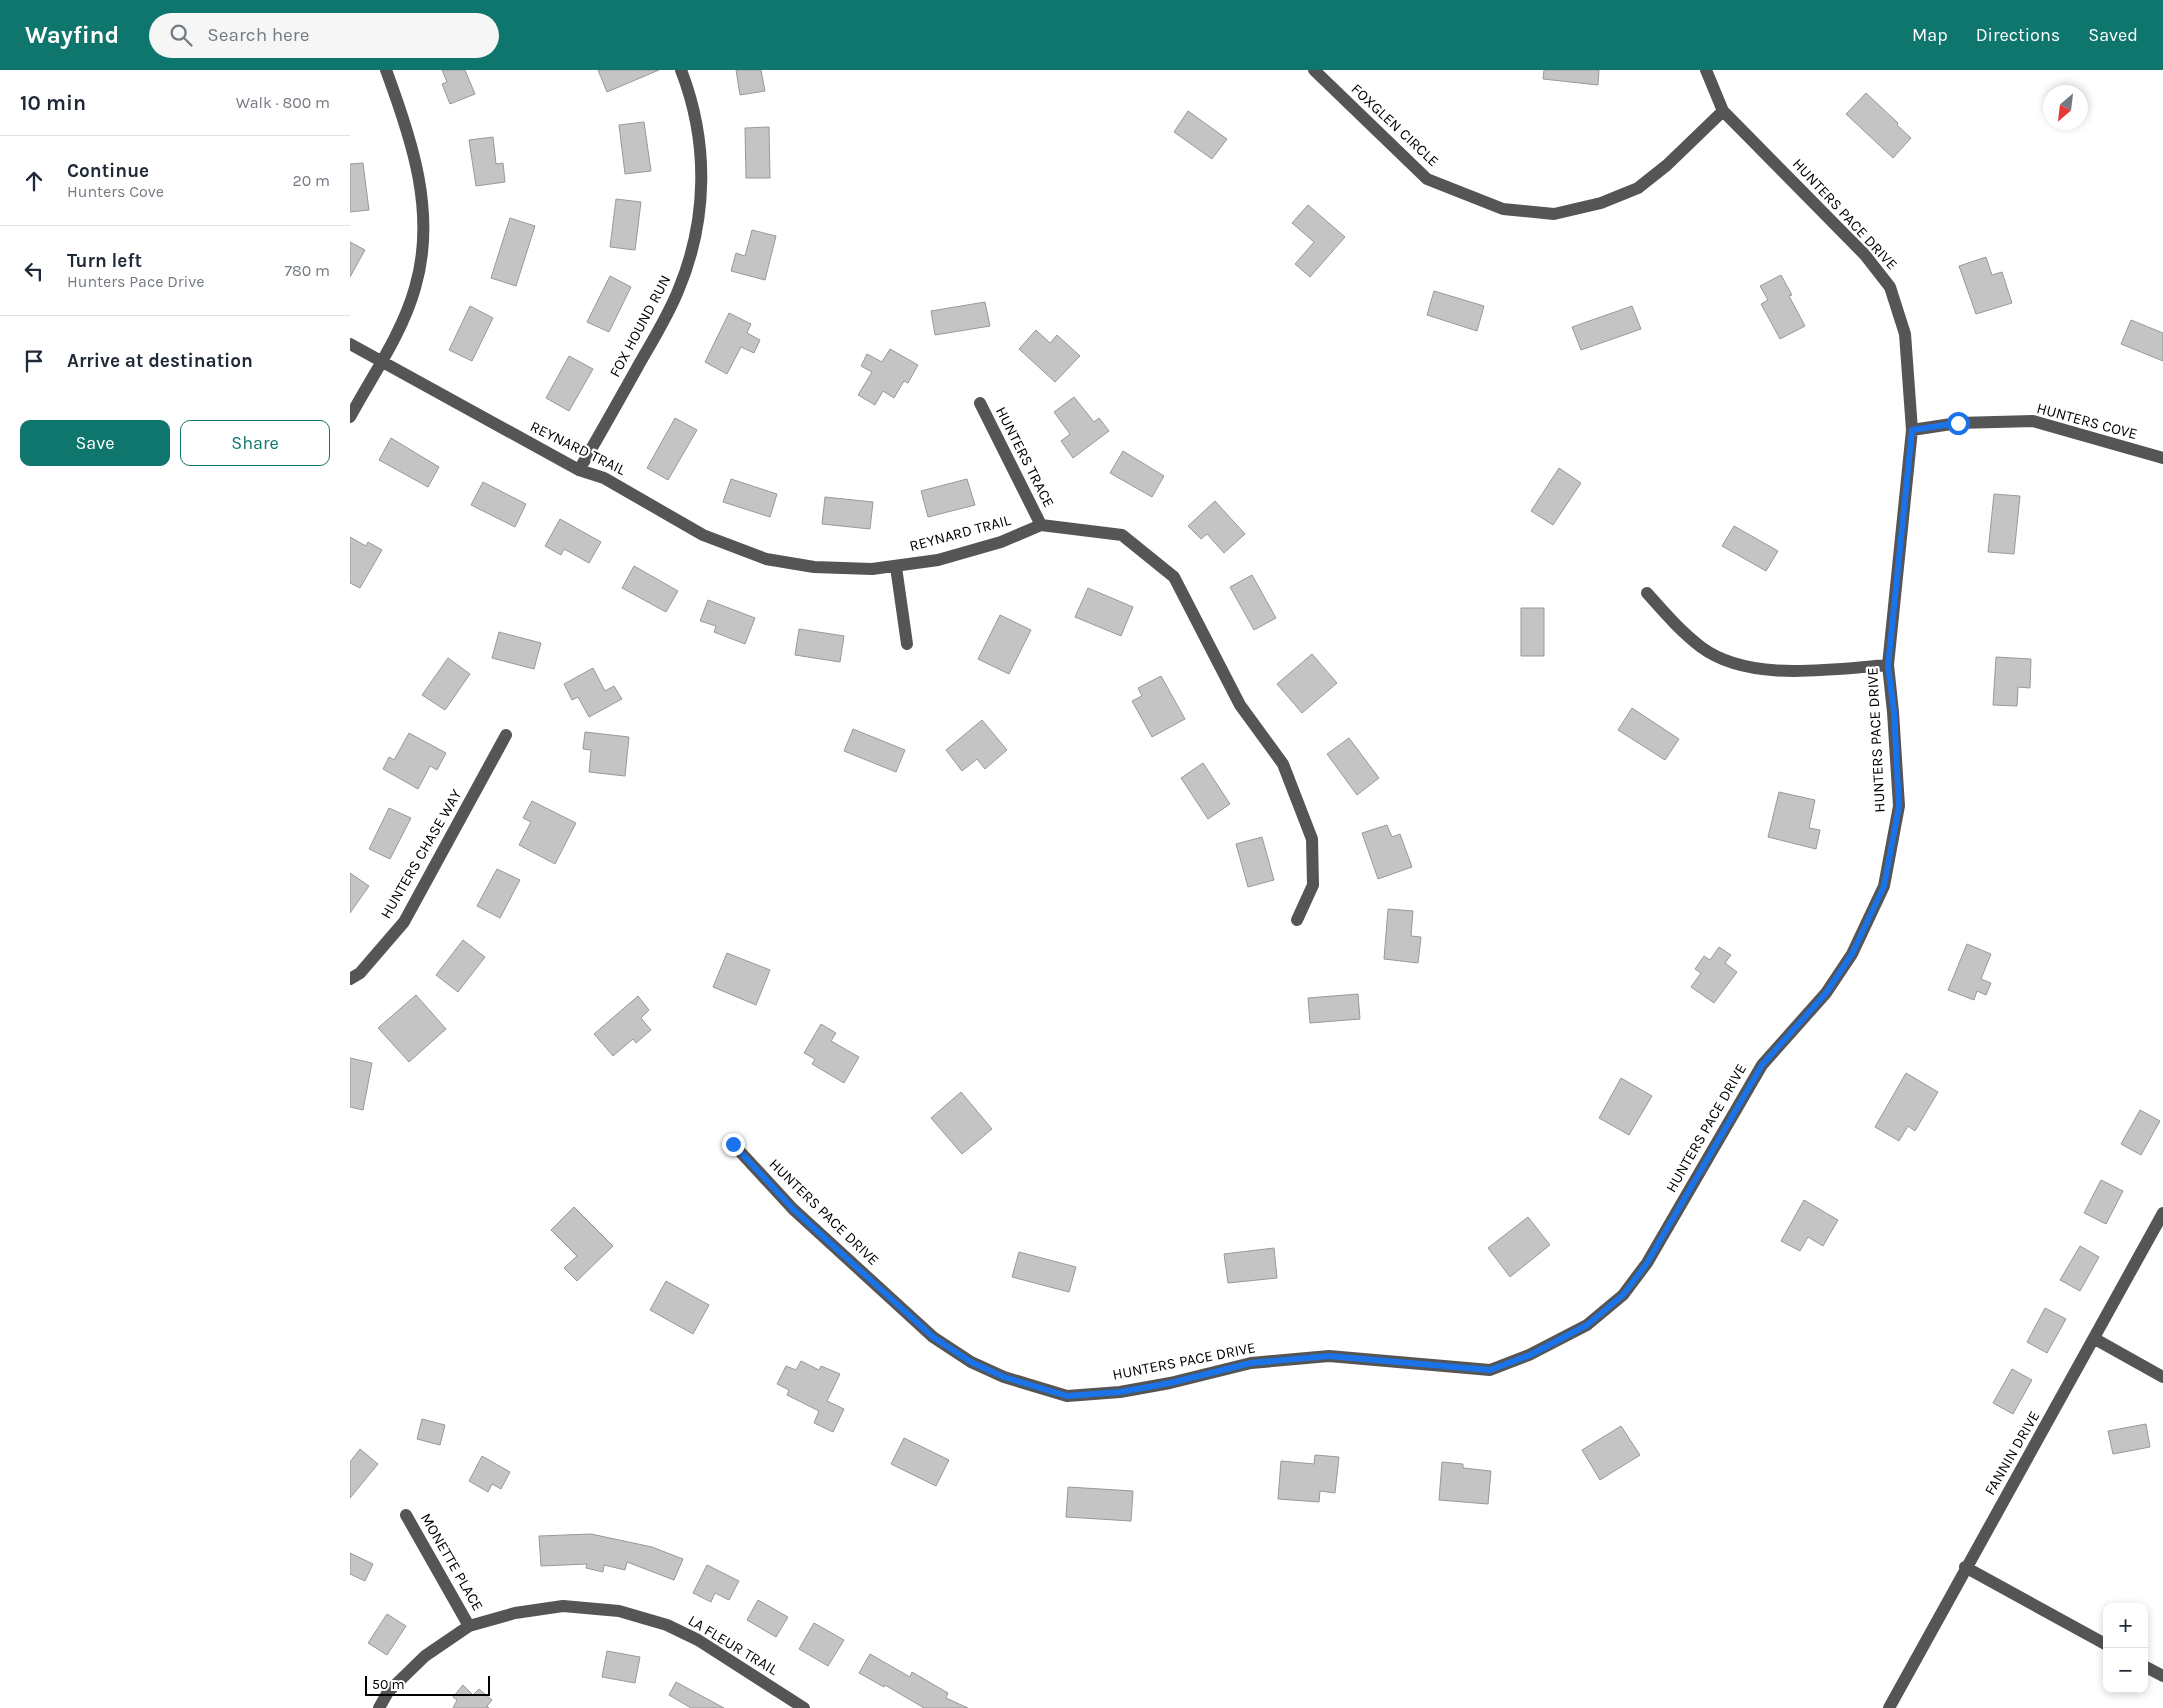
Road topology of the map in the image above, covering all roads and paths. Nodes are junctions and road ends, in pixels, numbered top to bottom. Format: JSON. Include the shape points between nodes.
{"nodes":[{"id":1,"x":386,"y":70,"type":"edge"},
{"id":2,"x":681,"y":70,"type":"edge"},
{"id":3,"x":1314,"y":70,"type":"edge"},
{"id":4,"x":1706,"y":70,"type":"edge"},
{"id":5,"x":1723,"y":111,"type":"junction"},
{"id":6,"x":350,"y":344,"type":"edge"},
{"id":7,"x":380,"y":361,"type":"junction"},
{"id":8,"x":980,"y":403,"type":"dead end"},
{"id":9,"x":350,"y":417,"type":"edge"},
{"id":10,"x":1912,"y":430,"type":"junction"},
{"id":11,"x":2163,"y":458,"type":"edge"},
{"id":12,"x":580,"y":470,"type":"junction"},
{"id":13,"x":1041,"y":525,"type":"junction"},
{"id":14,"x":896,"y":567,"type":"junction"},
{"id":15,"x":1647,"y":593,"type":"dead end"},
{"id":16,"x":907,"y":644,"type":"dead end"},
{"id":17,"x":1888,"y":666,"type":"junction"},
{"id":18,"x":506,"y":735,"type":"dead end"},
{"id":19,"x":1297,"y":920,"type":"dead end"},
{"id":20,"x":350,"y":979,"type":"edge"},
{"id":21,"x":733,"y":1144,"type":"dead end"},
{"id":22,"x":2163,"y":1213,"type":"edge"},
{"id":23,"x":2095,"y":1339,"type":"junction"},
{"id":24,"x":2163,"y":1377,"type":"edge"},
{"id":25,"x":406,"y":1515,"type":"dead end"},
{"id":26,"x":1966,"y":1567,"type":"junction"},
{"id":27,"x":469,"y":1626,"type":"junction"},
{"id":28,"x":2103,"y":1643,"type":"edge"},
{"id":29,"x":2148,"y":1668,"type":"edge"},
{"id":30,"x":2163,"y":1676,"type":"edge"},
{"id":31,"x":379,"y":1708,"type":"edge"},
{"id":32,"x":804,"y":1708,"type":"edge"},
{"id":33,"x":1889,"y":1708,"type":"edge"}],
"edges":[{"from":1,"to":7,"type":"street","via":[[412,150],[424,220],[421,265],[414,290],[400,326]]},
{"from":2,"to":12,"type":"street","name":"FOX HOUND RUN","via":[[700,147],[701,197],[694,246],[670,308]]},
{"from":3,"to":5,"type":"street","name":"FOXGLEN CIRCLE","via":[[1427,179],[1503,209],[1528,212],[1554,214],[1601,203],[1638,188]]},
{"from":4,"to":5,"type":"street","name":"HUNTERS PACE DRIVE"},
{"from":5,"to":10,"type":"street","name":"HUNTERS PACE DRIVE","via":[[1865,255],[1890,287],[1905,334]]},
{"from":6,"to":7,"type":"street","name":"REYNARD TRAIL"},
{"from":7,"to":9,"type":"street"},
{"from":7,"to":12,"type":"street","name":"REYNARD TRAIL"},
{"from":8,"to":13,"type":"street","name":"HUNTERS TRACE"},
{"from":10,"to":11,"type":"street","name":"HUNTERS COVE","via":[[1958,423],[2033,421]]},
{"from":10,"to":17,"type":"street","name":"HUNTERS PACE DRIVE"},
{"from":12,"to":14,"type":"street","name":"REYNARD TRAIL","via":[[604,478],[703,534],[766,559],[814,567]]},
{"from":13,"to":14,"type":"street","name":"REYNARD TRAIL","via":[[1001,542],[938,560]]},
{"from":13,"to":19,"type":"street","via":[[1122,535],[1174,577],[1240,705],[1283,764],[1312,839],[1313,884]]},
{"from":14,"to":16,"type":"street"},
{"from":15,"to":17,"type":"street","via":[[1675,625],[1702,648],[1733,663],[1751,668],[1805,671]]},
{"from":17,"to":21,"type":"street","name":"HUNTERS PACE DRIVE","via":[[1899,806],[1884,886],[1852,954],[1826,993],[1762,1065],[1647,1263],[1623,1295],[1587,1325],[1530,1355],[1490,1370],[1329,1356],[1251,1363],[1120,1392],[1067,1396],[1004,1377],[971,1362],[933,1337],[793,1209]]},
{"from":18,"to":20,"type":"street","name":"HUNTERS CHASE WAY","via":[[404,922]]},
{"from":22,"to":23,"type":"street","name":"FANNIN DRIVE"},
{"from":23,"to":24,"type":"street"},
{"from":23,"to":26,"type":"street","name":"FANNIN DRIVE"},
{"from":25,"to":27,"type":"street","name":"MONETTE PLACE"},
{"from":26,"to":28,"type":"street"},
{"from":26,"to":33,"type":"street","name":"FANNIN DRIVE"},
{"from":27,"to":31,"type":"street","name":"LA FLEUR TRAIL","via":[[425,1656],[388,1692]]},
{"from":27,"to":32,"type":"street","name":"LA FLEUR TRAIL","via":[[515,1613],[563,1606],[619,1611],[667,1625],[698,1640]]},
{"from":29,"to":30,"type":"street"}]}
